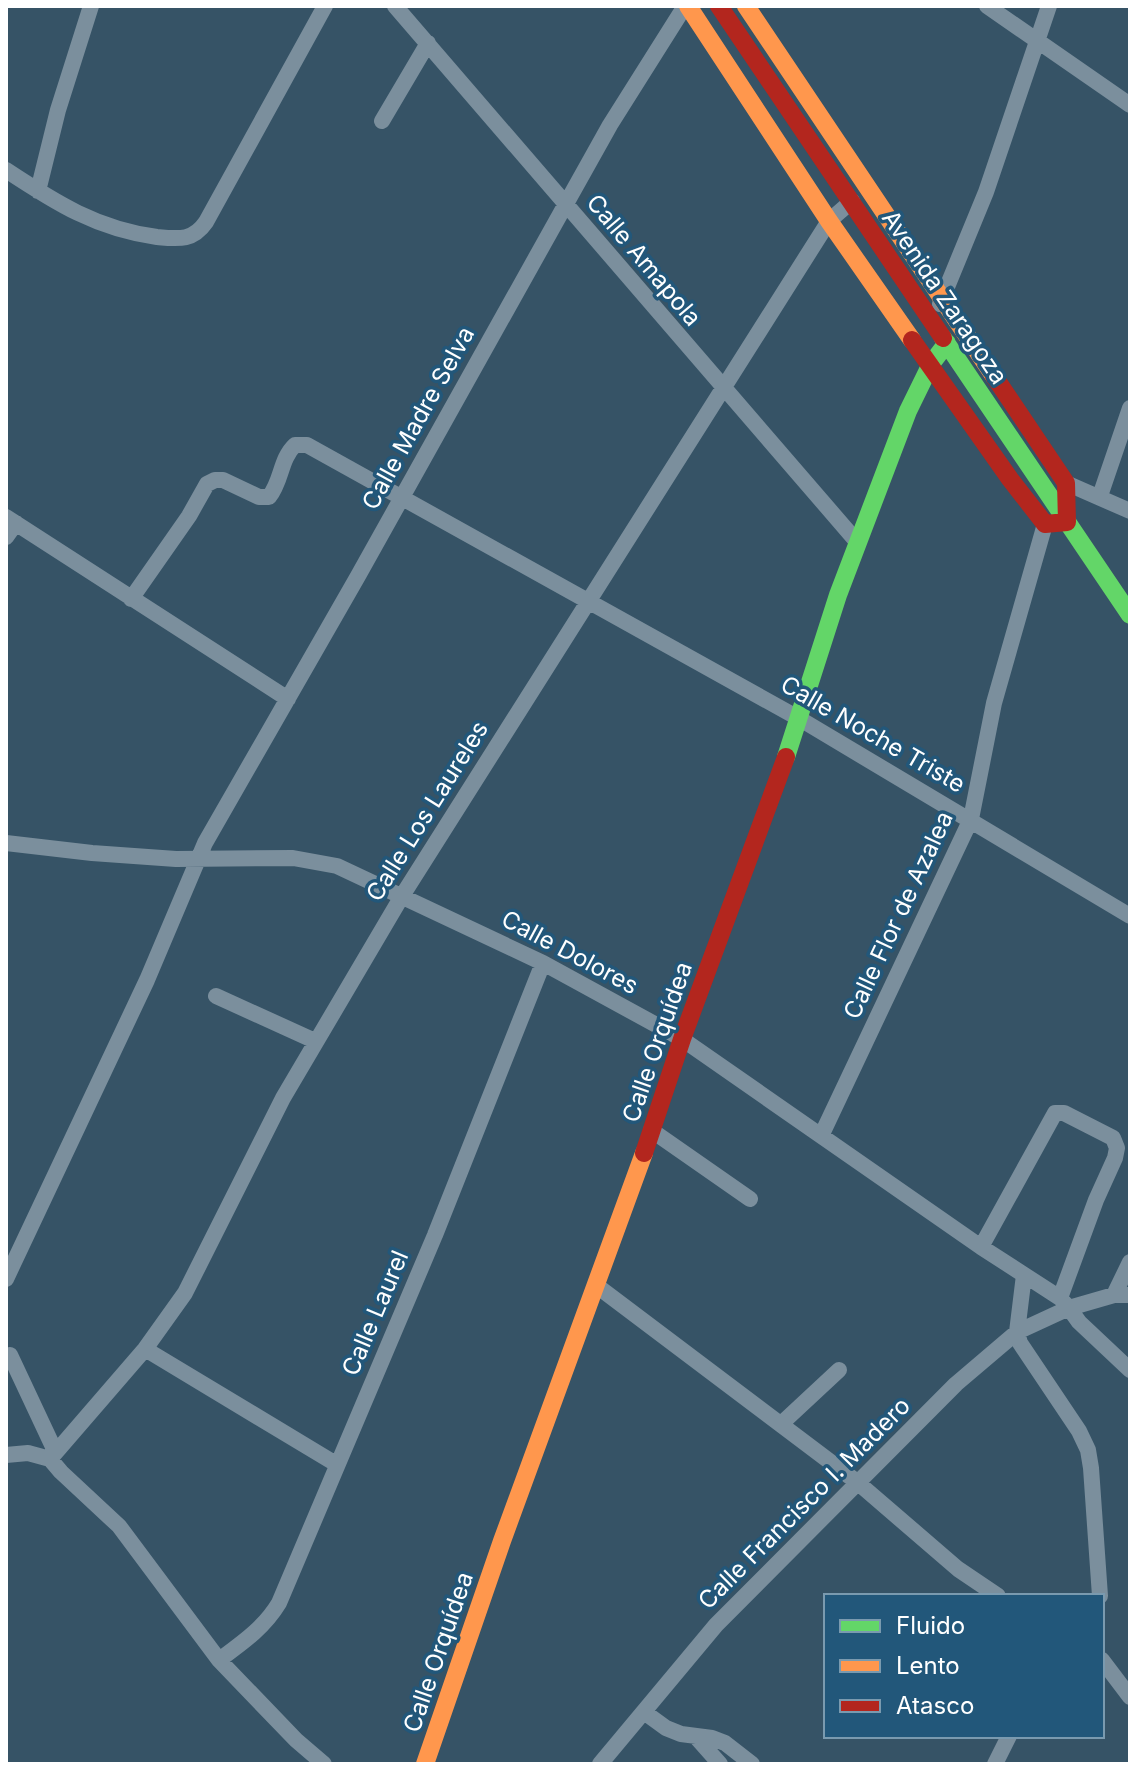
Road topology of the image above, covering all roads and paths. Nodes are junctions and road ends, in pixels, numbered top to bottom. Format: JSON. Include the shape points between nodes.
{"nodes":[{"id":1,"x":91,"y":6,"type":"edge"},
{"id":2,"x":325,"y":6,"type":"edge"},
{"id":3,"x":395,"y":6,"type":"edge"},
{"id":4,"x":686,"y":6,"type":"edge"},
{"id":5,"x":719,"y":6,"type":"edge"},
{"id":6,"x":746,"y":6,"type":"edge"},
{"id":7,"x":987,"y":6,"type":"edge"},
{"id":8,"x":1049,"y":6,"type":"edge"},
{"id":9,"x":1037,"y":40,"type":"junction"},
{"id":10,"x":428,"y":43,"type":"junction"},
{"id":11,"x":1130,"y":105,"type":"edge"},
{"id":12,"x":382,"y":121,"type":"dead end"},
{"id":13,"x":6,"y":170,"type":"edge"},
{"id":14,"x":38,"y":191,"type":"junction"},
{"id":15,"x":852,"y":201,"type":"junction"},
{"id":16,"x":566,"y":204,"type":"junction"},
{"id":17,"x":886,"y":214,"type":"junction"},
{"id":18,"x":829,"y":221,"type":"junction"},
{"id":19,"x":867,"y":224,"type":"junction"},
{"id":20,"x":943,"y":299,"type":"junction"},
{"id":21,"x":931,"y":319,"type":"junction"},
{"id":22,"x":947,"y":343,"type":"junction"},
{"id":23,"x":931,"y":364,"type":"junction"},
{"id":24,"x":722,"y":388,"type":"junction"},
{"id":25,"x":1130,"y":408,"type":"edge"},
{"id":26,"x":1066,"y":483,"type":"junction"},
{"id":27,"x":1100,"y":496,"type":"junction"},
{"id":28,"x":400,"y":499,"type":"junction"},
{"id":29,"x":1130,"y":511,"type":"edge"},
{"id":30,"x":1067,"y":522,"type":"junction"},
{"id":31,"x":1045,"y":524,"type":"junction"},
{"id":32,"x":9,"y":526,"type":"edge"},
{"id":33,"x":858,"y":543,"type":"junction"},
{"id":34,"x":1108,"y":582,"type":"junction"},
{"id":35,"x":1130,"y":592,"type":"edge"},
{"id":36,"x":131,"y":599,"type":"junction"},
{"id":37,"x":587,"y":601,"type":"junction"},
{"id":38,"x":1130,"y":615,"type":"edge"},
{"id":39,"x":288,"y":699,"type":"junction"},
{"id":40,"x":800,"y":719,"type":"junction"},
{"id":41,"x":971,"y":819,"type":"junction"},
{"id":42,"x":6,"y":843,"type":"edge"},
{"id":43,"x":200,"y":857,"type":"junction"},
{"id":44,"x":402,"y":896,"type":"junction"},
{"id":45,"x":1130,"y":916,"type":"edge"},
{"id":46,"x":543,"y":963,"type":"junction"},
{"id":47,"x":216,"y":996,"type":"dead end"},
{"id":48,"x":682,"y":1039,"type":"junction"},
{"id":49,"x":315,"y":1041,"type":"junction"},
{"id":50,"x":651,"y":1130,"type":"junction"},
{"id":51,"x":822,"y":1134,"type":"junction"},
{"id":52,"x":750,"y":1199,"type":"dead end"},
{"id":53,"x":981,"y":1247,"type":"junction"},
{"id":54,"x":1130,"y":1262,"type":"edge"},
{"id":55,"x":1024,"y":1275,"type":"junction"},
{"id":56,"x":6,"y":1279,"type":"edge"},
{"id":57,"x":597,"y":1286,"type":"junction"},
{"id":58,"x":1122,"y":1295,"type":"edge"},
{"id":59,"x":1064,"y":1303,"type":"junction"},
{"id":60,"x":1017,"y":1332,"type":"junction"},
{"id":61,"x":145,"y":1349,"type":"junction"},
{"id":62,"x":10,"y":1355,"type":"dead end"},
{"id":63,"x":839,"y":1370,"type":"dead end"},
{"id":64,"x":1130,"y":1370,"type":"edge"},
{"id":65,"x":781,"y":1424,"type":"junction"},
{"id":66,"x":6,"y":1455,"type":"edge"},
{"id":67,"x":52,"y":1455,"type":"junction"},
{"id":68,"x":336,"y":1464,"type":"junction"},
{"id":69,"x":857,"y":1482,"type":"junction"},
{"id":70,"x":995,"y":1594,"type":"edge"},
{"id":71,"x":1100,"y":1594,"type":"edge"},
{"id":72,"x":219,"y":1660,"type":"junction"},
{"id":73,"x":1104,"y":1663,"type":"edge"},
{"id":74,"x":1130,"y":1697,"type":"edge"},
{"id":75,"x":644,"y":1712,"type":"junction"},
{"id":76,"x":696,"y":1737,"type":"junction"},
{"id":77,"x":1008,"y":1738,"type":"edge"},
{"id":78,"x":324,"y":1764,"type":"edge"},
{"id":79,"x":425,"y":1764,"type":"edge"},
{"id":80,"x":600,"y":1764,"type":"edge"},
{"id":81,"x":720,"y":1764,"type":"edge"},
{"id":82,"x":752,"y":1764,"type":"edge"},
{"id":83,"x":995,"y":1764,"type":"edge"}],
"edges":[{"from":1,"to":14,"type":"street"},
{"from":2,"to":14,"type":"street","via":[[200,231],[189,238],[110,228]]},
{"from":3,"to":10,"type":"street","name":"Calle Amapola"},
{"from":4,"to":16,"type":"street","name":"Calle Madre Selva"},
{"from":4,"to":18,"type":"street"},
{"from":5,"to":15,"type":"street","name":"Avenida Zaragoza"},
{"from":6,"to":17,"type":"street"},
{"from":7,"to":9,"type":"street"},
{"from":8,"to":9,"type":"street"},
{"from":9,"to":11,"type":"street"},
{"from":9,"to":20,"type":"street"},
{"from":10,"to":12,"type":"street"},
{"from":10,"to":16,"type":"street","name":"Calle Amapola"},
{"from":13,"to":14,"type":"street"},
{"from":15,"to":18,"type":"street","name":"Calle Los Laureles"},
{"from":15,"to":19,"type":"street","name":"Avenida Zaragoza"},
{"from":16,"to":24,"type":"street","name":"Calle Amapola"},
{"from":16,"to":28,"type":"street","name":"Calle Madre Selva"},
{"from":17,"to":19,"type":"street"},
{"from":17,"to":20,"type":"street"},
{"from":18,"to":23,"type":"street"},
{"from":18,"to":24,"type":"street","name":"Calle Los Laureles"},
{"from":19,"to":21,"type":"street","name":"Avenida Zaragoza"},
{"from":20,"to":21,"type":"street"},
{"from":20,"to":26,"type":"street"},
{"from":21,"to":22,"type":"street","name":"Avenida Zaragoza"},
{"from":22,"to":23,"type":"street","name":"Calle Orquídea"},
{"from":22,"to":30,"type":"street","name":"Avenida Zaragoza"},
{"from":23,"to":31,"type":"street"},
{"from":23,"to":33,"type":"street","name":"Calle Orquídea"},
{"from":24,"to":33,"type":"street","name":"Calle Amapola"},
{"from":24,"to":37,"type":"street","name":"Calle Los Laureles"},
{"from":25,"to":27,"type":"street"},
{"from":26,"to":27,"type":"street"},
{"from":26,"to":30,"type":"street"},
{"from":27,"to":29,"type":"street"},
{"from":28,"to":36,"type":"street","name":"Calle Noche Triste","via":[[307,445],[295,445],[269,497],[223,480],[207,484]]},
{"from":28,"to":37,"type":"street","name":"Calle Noche Triste"},
{"from":28,"to":39,"type":"street","name":"Calle Madre Selva"},
{"from":30,"to":31,"type":"street"},
{"from":30,"to":34,"type":"street","name":"Avenida Zaragoza"},
{"from":31,"to":41,"type":"street","name":"Calle Flor de Azalea","via":[[994,703]]},
{"from":32,"to":36,"type":"street"},
{"from":33,"to":40,"type":"street","name":"Calle Orquídea"},
{"from":34,"to":35,"type":"street"},
{"from":34,"to":38,"type":"street","name":"Avenida Zaragoza"},
{"from":36,"to":39,"type":"street"},
{"from":37,"to":40,"type":"street","name":"Calle Noche Triste"},
{"from":37,"to":44,"type":"street","name":"Calle Los Laureles"},
{"from":39,"to":43,"type":"street","name":"Calle Madre Selva"},
{"from":40,"to":41,"type":"street","name":"Calle Noche Triste"},
{"from":40,"to":48,"type":"street","name":"Calle Orquídea"},
{"from":41,"to":45,"type":"street","name":"Calle Noche Triste"},
{"from":41,"to":51,"type":"street","name":"Calle Flor de Azalea"},
{"from":42,"to":43,"type":"street","name":"Calle Dolores"},
{"from":43,"to":44,"type":"street","name":"Calle Dolores","via":[[317,861]]},
{"from":43,"to":56,"type":"street","name":"Calle Madre Selva"},
{"from":44,"to":46,"type":"street","name":"Calle Dolores"},
{"from":44,"to":49,"type":"street","name":"Calle Los Laureles"},
{"from":46,"to":48,"type":"street","name":"Calle Dolores"},
{"from":46,"to":68,"type":"street","name":"Calle Laurel","via":[[435,1235]]},
{"from":47,"to":49,"type":"street"},
{"from":48,"to":50,"type":"street","name":"Calle Orquídea"},
{"from":48,"to":51,"type":"street","name":"Calle Dolores"},
{"from":49,"to":61,"type":"street","name":"Calle Los Laureles","via":[[253,1154],[208,1252]]},
{"from":50,"to":52,"type":"street"},
{"from":50,"to":57,"type":"street","name":"Calle Orquídea"},
{"from":51,"to":53,"type":"street","name":"Calle Dolores"},
{"from":53,"to":55,"type":"street","name":"Calle Dolores"},
{"from":53,"to":59,"type":"street","via":[[1055,1113],[1113,1138],[1117,1148]]},
{"from":54,"to":58,"type":"street"},
{"from":55,"to":59,"type":"street","name":"Calle Dolores"},
{"from":55,"to":60,"type":"street"},
{"from":57,"to":65,"type":"street"},
{"from":57,"to":79,"type":"street","name":"Calle Orquídea"},
{"from":58,"to":59,"type":"street"},
{"from":59,"to":60,"type":"street","name":"Calle Francisco I. Madero"},
{"from":59,"to":64,"type":"street","name":"Calle Dolores"},
{"from":60,"to":69,"type":"street","name":"Calle Francisco I. Madero"},
{"from":60,"to":71,"type":"street","via":[[1088,1450]]},
{"from":61,"to":67,"type":"street","name":"Calle Los Laureles"},
{"from":61,"to":68,"type":"street"},
{"from":62,"to":67,"type":"street"},
{"from":63,"to":65,"type":"street"},
{"from":65,"to":69,"type":"street"},
{"from":66,"to":67,"type":"street"},
{"from":67,"to":72,"type":"street","via":[[119,1526]]},
{"from":68,"to":72,"type":"street","name":"Calle Laurel","via":[[279,1603],[256,1632]]},
{"from":69,"to":70,"type":"street"},
{"from":69,"to":75,"type":"street","name":"Calle Francisco I. Madero","via":[[716,1625]]},
{"from":72,"to":78,"type":"street"},
{"from":73,"to":74,"type":"street"},
{"from":75,"to":76,"type":"street","via":[[666,1728]]},
{"from":75,"to":80,"type":"street","name":"Calle Francisco I. Madero"},
{"from":76,"to":81,"type":"street"},
{"from":76,"to":82,"type":"street","via":[[725,1743]]},
{"from":77,"to":83,"type":"street"}]}
